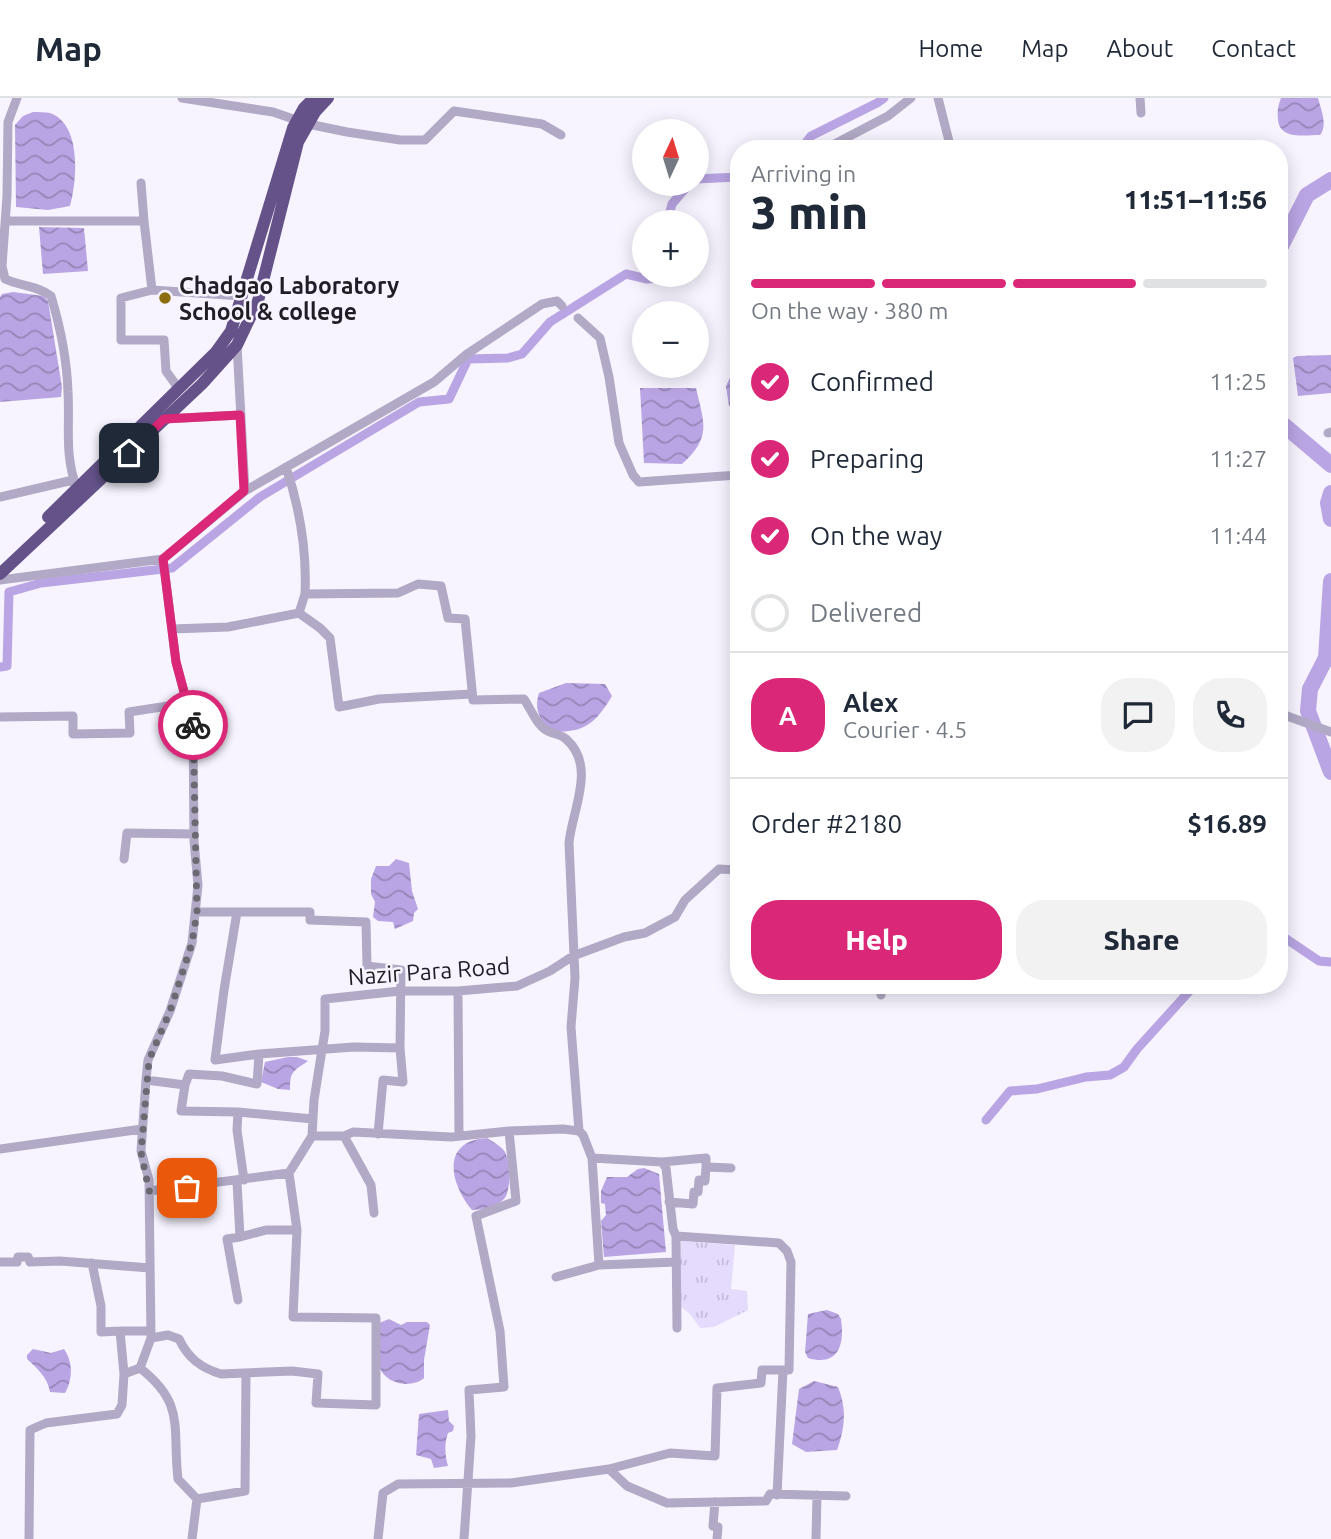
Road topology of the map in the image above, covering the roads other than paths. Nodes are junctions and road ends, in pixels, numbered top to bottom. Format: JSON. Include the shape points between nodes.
{"nodes":[{"id":1,"x":17,"y":98,"type":"edge"},
{"id":2,"x":183,"y":98,"type":"edge"},
{"id":3,"x":314,"y":98,"type":"edge"},
{"id":4,"x":328,"y":98,"type":"edge"},
{"id":5,"x":911,"y":98,"type":"edge"},
{"id":6,"x":938,"y":98,"type":"edge"},
{"id":7,"x":1140,"y":98,"type":"edge"},
{"id":8,"x":1141,"y":113,"type":"dead end"},
{"id":9,"x":303,"y":122,"type":"junction"},
{"id":10,"x":561,"y":135,"type":"dead end"},
{"id":11,"x":842,"y":140,"type":"edge"},
{"id":12,"x":949,"y":140,"type":"edge"},
{"id":13,"x":141,"y":183,"type":"dead end"},
{"id":14,"x":6,"y":221,"type":"junction"},
{"id":15,"x":144,"y":221,"type":"junction"},
{"id":16,"x":152,"y":290,"type":"junction"},
{"id":17,"x":242,"y":296,"type":"junction"},
{"id":18,"x":562,"y":306,"type":"dead end"},
{"id":19,"x":578,"y":318,"type":"dead end"},
{"id":20,"x":237,"y":345,"type":"junction"},
{"id":21,"x":179,"y":389,"type":"junction"},
{"id":22,"x":240,"y":415,"type":"junction"},
{"id":23,"x":164,"y":419,"type":"junction"},
{"id":24,"x":286,"y":467,"type":"junction"},
{"id":25,"x":730,"y":476,"type":"edge"},
{"id":26,"x":75,"y":485,"type":"junction"},
{"id":27,"x":244,"y":491,"type":"junction"},
{"id":28,"x":0,"y":497,"type":"edge"},
{"id":29,"x":163,"y":559,"type":"junction"},
{"id":30,"x":0,"y":564,"type":"edge"},
{"id":31,"x":0,"y":574,"type":"edge"},
{"id":32,"x":0,"y":580,"type":"edge"},
{"id":33,"x":305,"y":594,"type":"junction"},
{"id":34,"x":299,"y":613,"type":"junction"},
{"id":35,"x":172,"y":629,"type":"junction"},
{"id":36,"x":472,"y":694,"type":"junction"},
{"id":37,"x":187,"y":704,"type":"junction"},
{"id":38,"x":1288,"y":716,"type":"edge"},
{"id":39,"x":0,"y":717,"type":"edge"},
{"id":40,"x":1331,"y":732,"type":"edge"},
{"id":41,"x":194,"y":834,"type":"junction"},
{"id":42,"x":124,"y":859,"type":"dead end"},
{"id":43,"x":730,"y":870,"type":"edge"},
{"id":44,"x":197,"y":912,"type":"junction"},
{"id":45,"x":237,"y":912,"type":"junction"},
{"id":46,"x":573,"y":956,"type":"junction"},
{"id":47,"x":400,"y":990,"type":"junction"},
{"id":48,"x":458,"y":991,"type":"junction"},
{"id":49,"x":400,"y":1048,"type":"junction"},
{"id":50,"x":321,"y":1049,"type":"junction"},
{"id":51,"x":259,"y":1054,"type":"junction"},
{"id":52,"x":146,"y":1080,"type":"junction"},
{"id":53,"x":185,"y":1085,"type":"junction"},
{"id":54,"x":238,"y":1112,"type":"junction"},
{"id":55,"x":313,"y":1119,"type":"junction"},
{"id":56,"x":142,"y":1129,"type":"junction"},
{"id":57,"x":509,"y":1131,"type":"junction"},
{"id":58,"x":579,"y":1131,"type":"junction"},
{"id":59,"x":378,"y":1134,"type":"junction"},
{"id":60,"x":459,"y":1135,"type":"junction"},
{"id":61,"x":312,"y":1136,"type":"junction"},
{"id":62,"x":344,"y":1136,"type":"junction"},
{"id":63,"x":0,"y":1149,"type":"edge"},
{"id":64,"x":592,"y":1158,"type":"junction"},
{"id":65,"x":663,"y":1162,"type":"junction"},
{"id":66,"x":706,"y":1167,"type":"junction"},
{"id":67,"x":730,"y":1168,"type":"dead end"},
{"id":68,"x":289,"y":1173,"type":"junction"},
{"id":69,"x":241,"y":1181,"type":"junction"},
{"id":70,"x":149,"y":1191,"type":"junction"},
{"id":71,"x":669,"y":1202,"type":"junction"},
{"id":72,"x":374,"y":1213,"type":"dead end"},
{"id":73,"x":297,"y":1230,"type":"junction"},
{"id":74,"x":676,"y":1236,"type":"junction"},
{"id":75,"x":240,"y":1237,"type":"junction"},
{"id":76,"x":0,"y":1262,"type":"edge"},
{"id":77,"x":677,"y":1262,"type":"junction"},
{"id":78,"x":92,"y":1263,"type":"junction"},
{"id":79,"x":599,"y":1265,"type":"junction"},
{"id":80,"x":150,"y":1268,"type":"junction"},
{"id":81,"x":556,"y":1277,"type":"dead end"},
{"id":82,"x":237,"y":1300,"type":"dead end"},
{"id":83,"x":677,"y":1328,"type":"dead end"},
{"id":84,"x":120,"y":1331,"type":"junction"},
{"id":85,"x":151,"y":1335,"type":"junction"},
{"id":86,"x":140,"y":1368,"type":"junction"},
{"id":87,"x":783,"y":1370,"type":"junction"},
{"id":88,"x":246,"y":1373,"type":"junction"},
{"id":89,"x":124,"y":1374,"type":"junction"},
{"id":90,"x":609,"y":1469,"type":"junction"},
{"id":91,"x":467,"y":1484,"type":"junction"},
{"id":92,"x":777,"y":1494,"type":"junction"},
{"id":93,"x":817,"y":1495,"type":"junction"},
{"id":94,"x":846,"y":1496,"type":"dead end"},
{"id":95,"x":197,"y":1499,"type":"junction"},
{"id":96,"x":715,"y":1503,"type":"junction"},
{"id":97,"x":29,"y":1539,"type":"edge"},
{"id":98,"x":192,"y":1539,"type":"edge"},
{"id":99,"x":378,"y":1539,"type":"edge"},
{"id":100,"x":464,"y":1539,"type":"edge"},
{"id":101,"x":717,"y":1539,"type":"edge"},
{"id":102,"x":816,"y":1539,"type":"edge"}],
"edges":[{"from":1,"to":14,"type":"street","via":[[8,122]]},
{"from":2,"to":9,"type":"street","via":[[273,112]]},
{"from":3,"to":9,"type":"highway"},
{"from":4,"to":9,"type":"highway"},
{"from":5,"to":11,"type":"street"},
{"from":6,"to":12,"type":"street"},
{"from":7,"to":8,"type":"street"},
{"from":9,"to":10,"type":"street","via":[[416,141],[425,140],[454,111],[542,124]]},
{"from":9,"to":17,"type":"highway","via":[[293,128]]},
{"from":9,"to":20,"type":"highway","via":[[258,301]]},
{"from":13,"to":15,"type":"street"},
{"from":14,"to":15,"type":"street"},
{"from":14,"to":26,"type":"street","via":[[5,279],[44,290],[55,309],[68,393],[66,441]]},
{"from":15,"to":16,"type":"street"},
{"from":16,"to":17,"type":"street"},
{"from":16,"to":21,"type":"street","via":[[121,298],[121,340],[164,340],[166,371]]},
{"from":17,"to":21,"type":"highway","via":[[231,331]]},
{"from":18,"to":24,"type":"street","via":[[557,301],[542,304],[434,382]]},
{"from":19,"to":25,"type":"street","via":[[600,338],[619,443],[639,482]]},
{"from":20,"to":22,"type":"street"},
{"from":20,"to":23,"type":"highway"},
{"from":21,"to":26,"type":"highway"},
{"from":22,"to":23,"type":"street"},
{"from":22,"to":27,"type":"street"},
{"from":23,"to":31,"type":"highway"},
{"from":24,"to":27,"type":"street"},
{"from":24,"to":33,"type":"street","via":[[298,505]]},
{"from":26,"to":28,"type":"street"},
{"from":26,"to":30,"type":"highway"},
{"from":27,"to":29,"type":"street"},
{"from":29,"to":32,"type":"street"},
{"from":29,"to":35,"type":"street"},
{"from":33,"to":34,"type":"street"},
{"from":33,"to":36,"type":"street","via":[[398,593],[418,584],[441,586],[448,618],[465,619]]},
{"from":34,"to":35,"type":"street","via":[[228,627]]},
{"from":34,"to":36,"type":"street","via":[[330,638],[339,706]]},
{"from":35,"to":37,"type":"street"},
{"from":36,"to":46,"type":"street","via":[[472,700],[524,699],[544,729],[565,737],[578,755],[582,789],[569,843]]},
{"from":37,"to":39,"type":"street","via":[[129,712],[130,733],[73,734],[73,716]]},
{"from":37,"to":41,"type":"street","via":[[193,726]]},
{"from":38,"to":40,"type":"street"},
{"from":41,"to":42,"type":"street","via":[[127,833]]},
{"from":41,"to":44,"type":"street"},
{"from":43,"to":46,"type":"street","name":"Nazir Para Road","via":[[719,869],[685,900],[674,917],[645,933]]},
{"from":44,"to":45,"type":"street"},
{"from":44,"to":52,"type":"street","via":[[192,943],[149,1060]]},
{"from":45,"to":47,"type":"street","via":[[310,912],[310,920],[366,922],[367,966],[401,970]]},
{"from":45,"to":51,"type":"street","via":[[215,1060]]},
{"from":46,"to":48,"type":"street","name":"Nazir Para Road","via":[[517,986]]},
{"from":46,"to":58,"type":"street","via":[[571,1027]]},
{"from":47,"to":48,"type":"street","name":"Nazir Para Road"},
{"from":47,"to":49,"type":"street"},
{"from":47,"to":50,"type":"street","name":"Nazir Para Road","via":[[325,999]]},
{"from":48,"to":60,"type":"street"},
{"from":49,"to":50,"type":"street"},
{"from":49,"to":59,"type":"street","via":[[404,1082],[383,1080]]},
{"from":50,"to":51,"type":"street"},
{"from":50,"to":55,"type":"street","name":"Nazir Para Road"},
{"from":51,"to":53,"type":"street","via":[[257,1084],[189,1074]]},
{"from":52,"to":53,"type":"street"},
{"from":52,"to":56,"type":"street"},
{"from":53,"to":54,"type":"street","via":[[181,1111]]},
{"from":54,"to":55,"type":"street"},
{"from":54,"to":69,"type":"street"},
{"from":55,"to":61,"type":"street","name":"Nazir Para Road"},
{"from":56,"to":63,"type":"street"},
{"from":56,"to":70,"type":"street","via":[[141,1152]]},
{"from":57,"to":58,"type":"street"},
{"from":57,"to":60,"type":"street"},
{"from":57,"to":91,"type":"street","via":[[516,1201],[476,1216],[500,1331],[505,1387],[468,1390]]},
{"from":58,"to":64,"type":"street"},
{"from":59,"to":60,"type":"street"},
{"from":59,"to":62,"type":"street"},
{"from":61,"to":62,"type":"street"},
{"from":61,"to":68,"type":"street","name":"Nazir Para Road"},
{"from":62,"to":72,"type":"street","via":[[371,1185]]},
{"from":64,"to":65,"type":"street"},
{"from":64,"to":79,"type":"street"},
{"from":65,"to":66,"type":"street","via":[[706,1158]]},
{"from":65,"to":71,"type":"street"},
{"from":66,"to":67,"type":"street"},
{"from":66,"to":71,"type":"street","via":[[705,1181],[699,1180],[693,1204]]},
{"from":68,"to":69,"type":"street"},
{"from":68,"to":73,"type":"street"},
{"from":69,"to":70,"type":"street"},
{"from":69,"to":75,"type":"street"},
{"from":70,"to":80,"type":"street"},
{"from":71,"to":74,"type":"street"},
{"from":73,"to":75,"type":"street","via":[[266,1230]]},
{"from":73,"to":88,"type":"street","via":[[293,1317],[376,1318],[376,1405],[316,1403],[318,1374]]},
{"from":74,"to":77,"type":"street"},
{"from":74,"to":87,"type":"street","via":[[779,1243],[787,1251],[791,1262],[789,1370]]},
{"from":75,"to":82,"type":"street","via":[[227,1239]]},
{"from":76,"to":78,"type":"street","via":[[28,1257],[30,1262]]},
{"from":77,"to":79,"type":"street"},
{"from":77,"to":83,"type":"street"},
{"from":78,"to":80,"type":"street"},
{"from":78,"to":84,"type":"street","via":[[101,1332]]},
{"from":79,"to":81,"type":"street"},
{"from":80,"to":85,"type":"street"},
{"from":84,"to":85,"type":"street"},
{"from":84,"to":89,"type":"street"},
{"from":85,"to":86,"type":"street"},
{"from":85,"to":88,"type":"street","via":[[179,1339],[187,1355],[212,1371]]},
{"from":86,"to":89,"type":"street"},
{"from":86,"to":95,"type":"street","via":[[171,1401],[177,1479]]},
{"from":87,"to":90,"type":"street","via":[[762,1370],[761,1383],[717,1388],[715,1455],[670,1453]]},
{"from":87,"to":92,"type":"street"},
{"from":88,"to":95,"type":"street","via":[[245,1491]]},
{"from":89,"to":97,"type":"street","via":[[117,1414],[46,1423],[30,1430]]},
{"from":90,"to":91,"type":"street","via":[[549,1479]]},
{"from":90,"to":96,"type":"street","via":[[627,1486],[667,1503]]},
{"from":91,"to":99,"type":"street","via":[[398,1484],[383,1493]]},
{"from":91,"to":100,"type":"street"},
{"from":92,"to":93,"type":"street"},
{"from":92,"to":96,"type":"street","via":[[770,1494],[766,1502]]},
{"from":93,"to":94,"type":"street"},
{"from":93,"to":102,"type":"street"},
{"from":95,"to":98,"type":"street"},
{"from":96,"to":101,"type":"street"}]}
